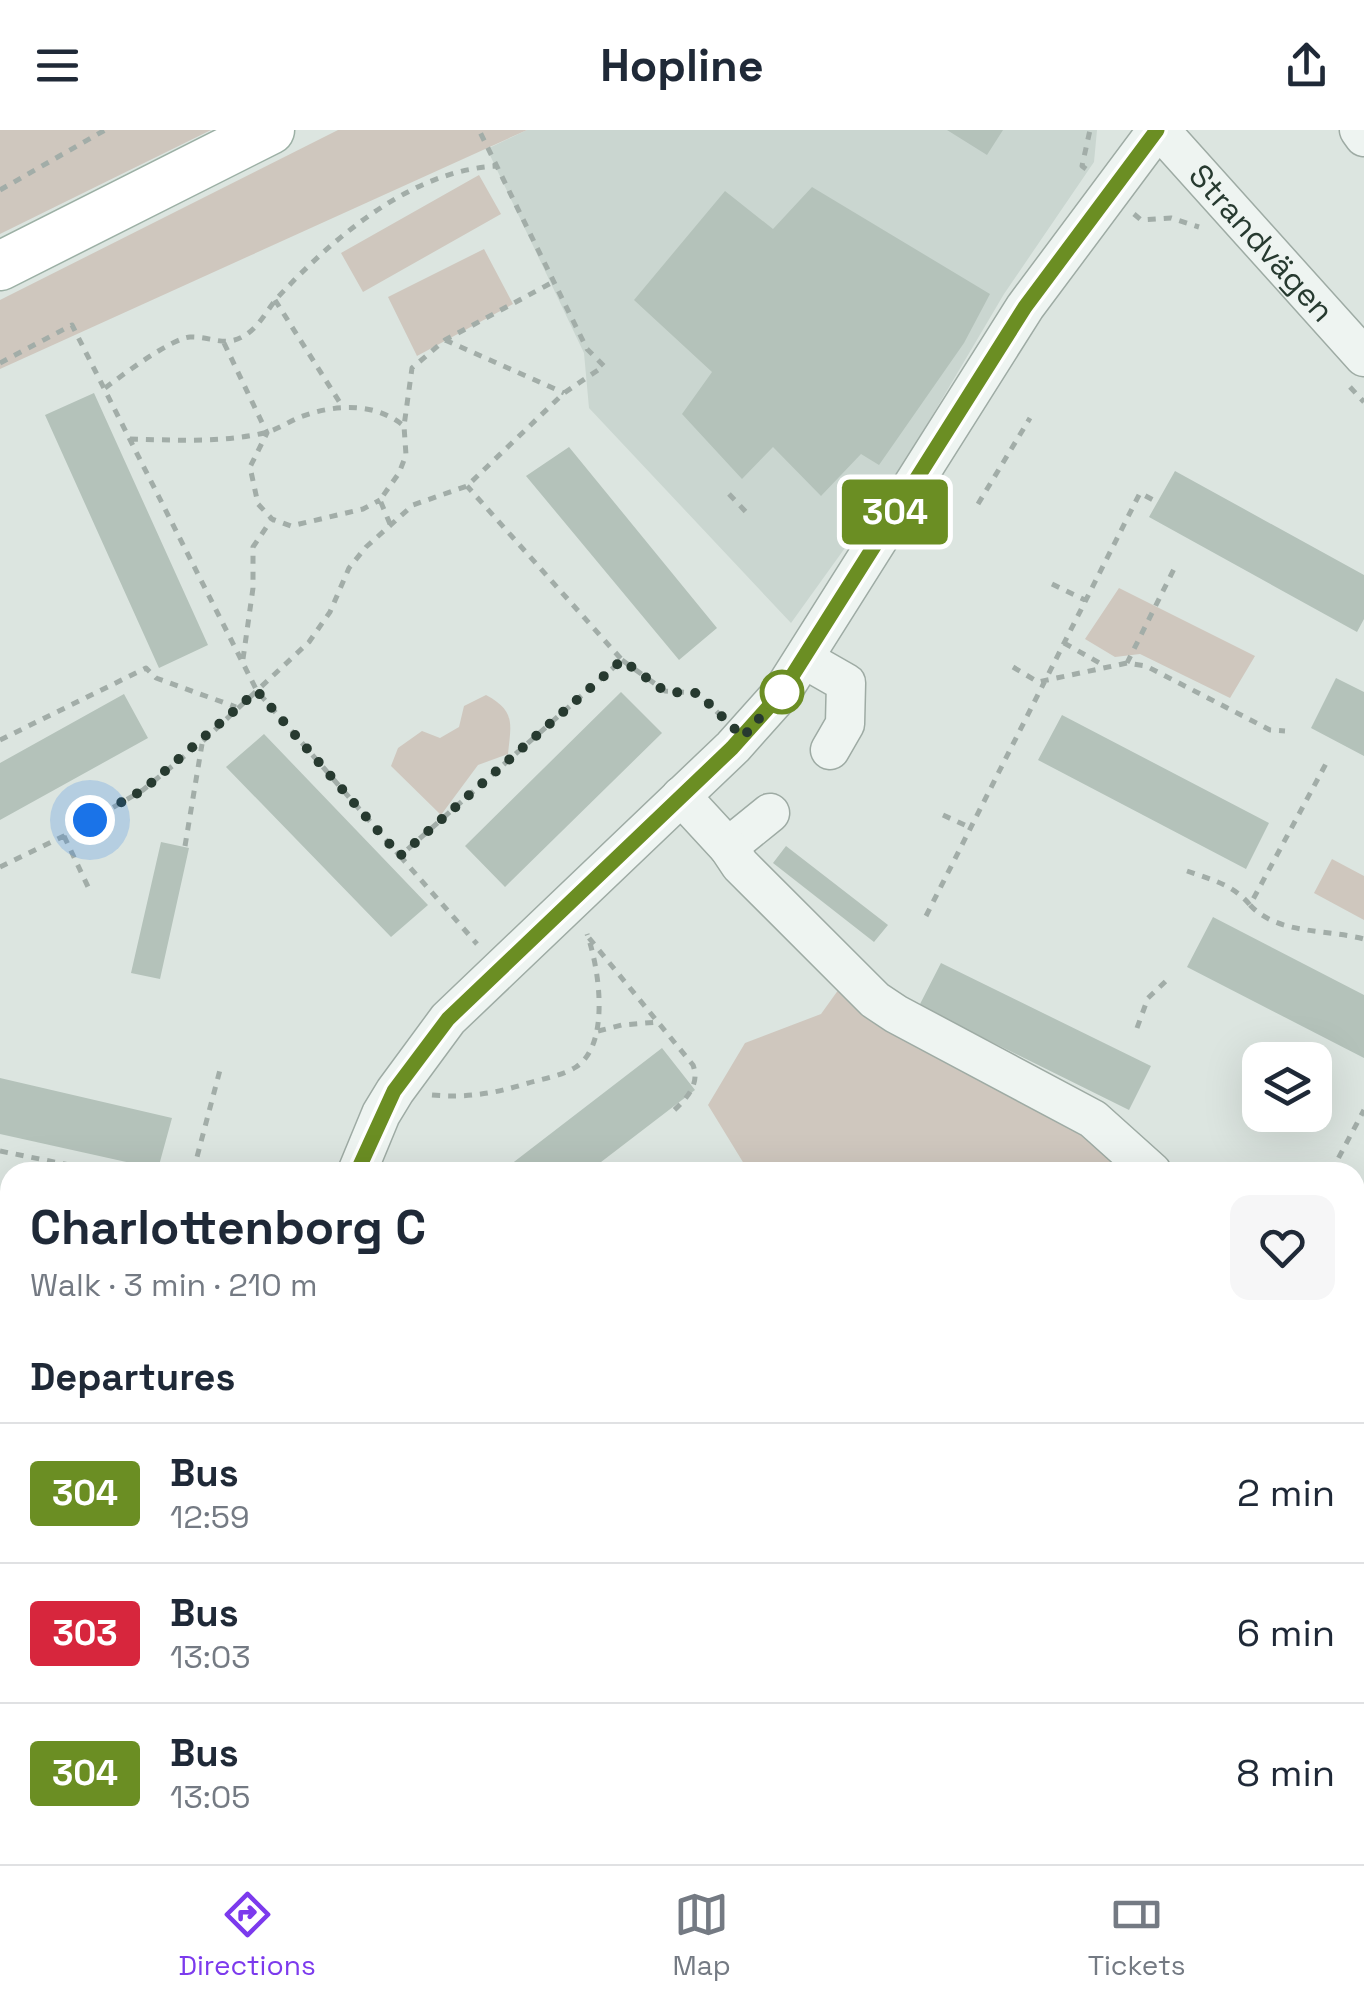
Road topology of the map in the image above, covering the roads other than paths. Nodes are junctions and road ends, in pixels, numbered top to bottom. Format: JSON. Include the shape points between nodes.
{"nodes":[{"id":1,"x":270,"y":130,"type":"edge"},
{"id":2,"x":1158,"y":130,"type":"edge"},
{"id":3,"x":1359,"y":130,"type":"edge"},
{"id":4,"x":1364,"y":137,"type":"edge"},
{"id":5,"x":0,"y":266,"type":"edge"},
{"id":6,"x":1364,"y":357,"type":"edge"},
{"id":7,"x":804,"y":659,"type":"junction"},
{"id":8,"x":830,"y":750,"type":"dead end"},
{"id":9,"x":680,"y":796,"type":"junction"},
{"id":10,"x":770,"y":814,"type":"dead end"},
{"id":11,"x":728,"y":847,"type":"junction"},
{"id":12,"x":362,"y":1162,"type":"edge"},
{"id":13,"x":1141,"y":1162,"type":"edge"}],
"edges":[{"from":1,"to":5,"type":"main road"},
{"from":2,"to":6,"type":"street","name":"Strandvägen"},
{"from":2,"to":7,"type":"street","via":[[1025,307]]},
{"from":3,"to":4,"type":"street"},
{"from":7,"to":8,"type":"street","via":[[846,682],[845,724]]},
{"from":7,"to":9,"type":"street","via":[[743,737]]},
{"from":9,"to":11,"type":"street"},
{"from":9,"to":12,"type":"street","via":[[576,921],[499,968],[431,1040],[394,1091]]},
{"from":10,"to":11,"type":"street"},
{"from":11,"to":13,"type":"street","via":[[875,1000],[1093,1118]]}]}
